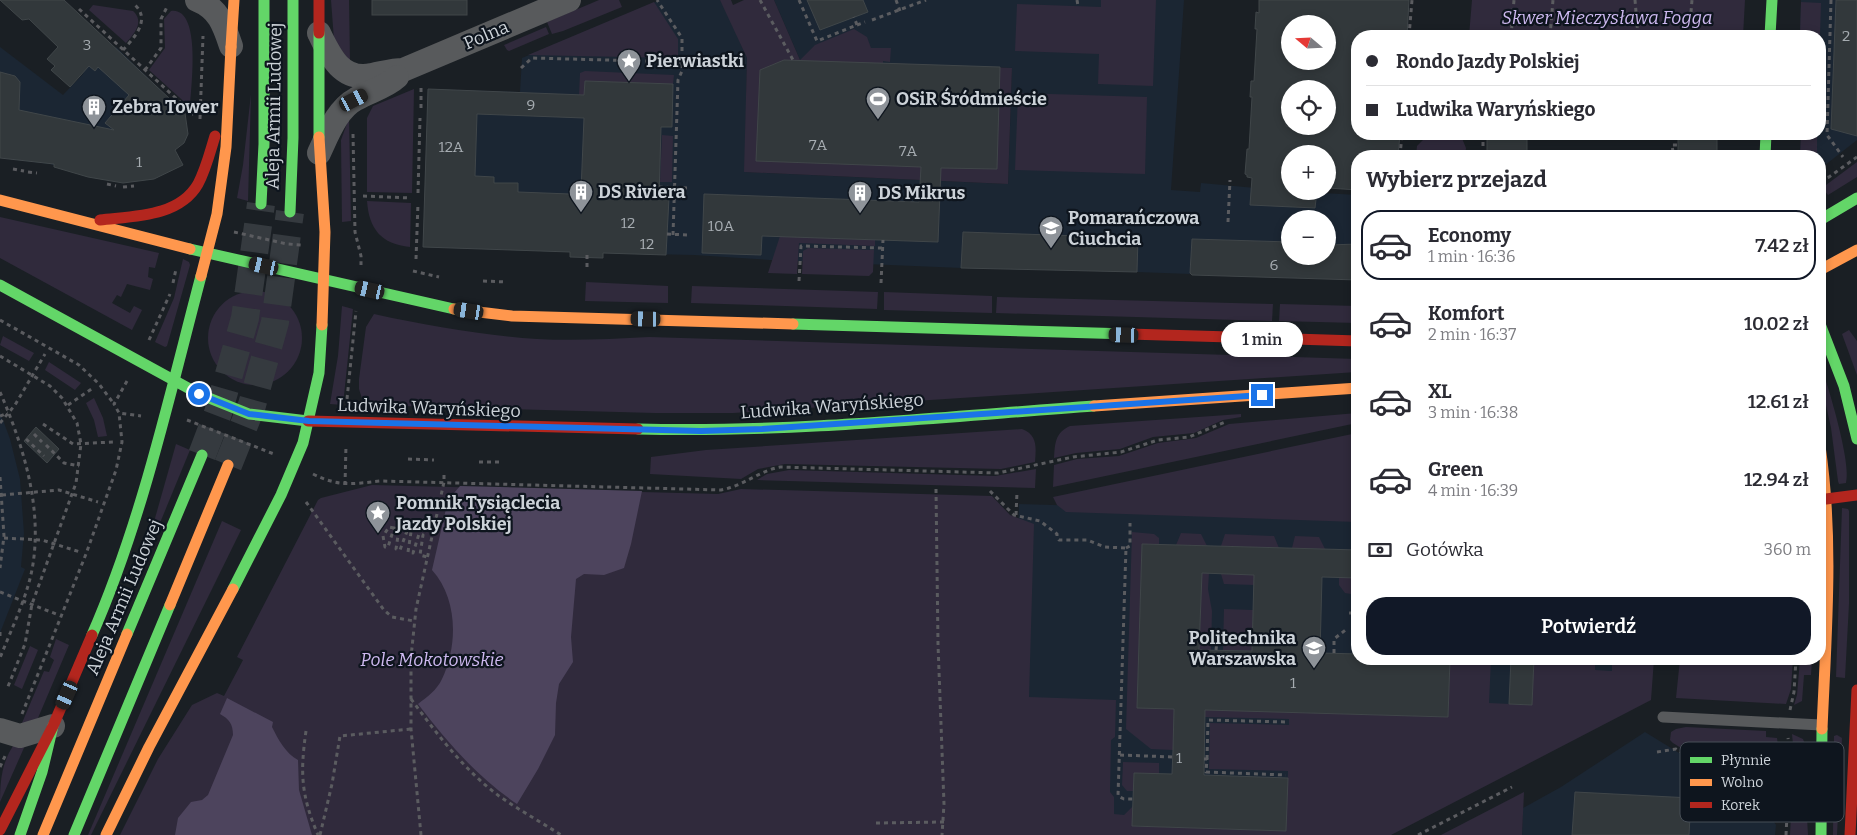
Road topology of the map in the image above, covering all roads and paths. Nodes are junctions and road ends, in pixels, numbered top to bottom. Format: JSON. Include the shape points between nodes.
{"nodes":[{"id":1,"x":197,"y":0,"type":"edge"},
{"id":2,"x":234,"y":0,"type":"edge"},
{"id":3,"x":264,"y":0,"type":"edge"},
{"id":4,"x":293,"y":0,"type":"edge"},
{"id":5,"x":319,"y":0,"type":"edge"},
{"id":6,"x":569,"y":0,"type":"edge"},
{"id":7,"x":656,"y":0,"type":"edge"},
{"id":8,"x":760,"y":0,"type":"edge"},
{"id":9,"x":799,"y":0,"type":"edge"},
{"id":10,"x":896,"y":0,"type":"edge"},
{"id":11,"x":926,"y":0,"type":"edge"},
{"id":12,"x":1077,"y":0,"type":"edge"},
{"id":13,"x":1412,"y":0,"type":"edge"},
{"id":14,"x":1514,"y":0,"type":"edge"},
{"id":15,"x":1552,"y":0,"type":"edge"},
{"id":16,"x":1636,"y":0,"type":"edge"},
{"id":17,"x":1692,"y":0,"type":"edge"},
{"id":18,"x":1772,"y":0,"type":"edge"},
{"id":19,"x":1831,"y":0,"type":"edge"},
{"id":20,"x":135,"y":5,"type":"dead end"},
{"id":21,"x":168,"y":5,"type":"dead end"},
{"id":22,"x":1078,"y":6,"type":"dead end"},
{"id":23,"x":79,"y":10,"type":"dead end"},
{"id":24,"x":900,"y":11,"type":"junction"},
{"id":25,"x":854,"y":18,"type":"dead end"},
{"id":26,"x":872,"y":20,"type":"dead end"},
{"id":27,"x":865,"y":22,"type":"dead end"},
{"id":28,"x":857,"y":25,"type":"junction"},
{"id":29,"x":202,"y":30,"type":"dead end"},
{"id":30,"x":1410,"y":30,"type":"edge"},
{"id":31,"x":1512,"y":30,"type":"edge"},
{"id":32,"x":1550,"y":30,"type":"edge"},
{"id":33,"x":1638,"y":30,"type":"edge"},
{"id":34,"x":1690,"y":30,"type":"edge"},
{"id":35,"x":1770,"y":30,"type":"edge"},
{"id":36,"x":319,"y":33,"type":"junction"},
{"id":37,"x":231,"y":47,"type":"junction"},
{"id":38,"x":124,"y":50,"type":"junction"},
{"id":39,"x":793,"y":60,"type":"dead end"},
{"id":40,"x":682,"y":62,"type":"junction"},
{"id":41,"x":521,"y":68,"type":"dead end"},
{"id":42,"x":145,"y":70,"type":"junction"},
{"id":43,"x":412,"y":75,"type":"junction"},
{"id":44,"x":226,"y":98,"type":"junction"},
{"id":45,"x":420,"y":108,"type":"dead end"},
{"id":46,"x":194,"y":114,"type":"dead end"},
{"id":47,"x":420,"y":118,"type":"dead end"},
{"id":48,"x":353,"y":127,"type":"dead end"},
{"id":49,"x":1827,"y":128,"type":"joint"},
{"id":50,"x":200,"y":129,"type":"dead end"},
{"id":51,"x":1678,"y":145,"type":"dead end"},
{"id":52,"x":1673,"y":150,"type":"edge"},
{"id":53,"x":319,"y":153,"type":"junction"},
{"id":54,"x":1842,"y":157,"type":"dead end"},
{"id":55,"x":1857,"y":157,"type":"edge"},
{"id":56,"x":14,"y":169,"type":"dead end"},
{"id":57,"x":38,"y":173,"type":"dead end"},
{"id":58,"x":1826,"y":178,"type":"edge"},
{"id":59,"x":1230,"y":180,"type":"dead end"},
{"id":60,"x":107,"y":184,"type":"dead end"},
{"id":61,"x":116,"y":186,"type":"dead end"},
{"id":62,"x":134,"y":186,"type":"dead end"},
{"id":63,"x":123,"y":187,"type":"dead end"},
{"id":64,"x":659,"y":187,"type":"dead end"},
{"id":65,"x":674,"y":188,"type":"junction"},
{"id":66,"x":690,"y":188,"type":"dead end"},
{"id":67,"x":418,"y":193,"type":"dead end"},
{"id":68,"x":363,"y":196,"type":"dead end"},
{"id":69,"x":411,"y":198,"type":"dead end"},
{"id":70,"x":1857,"y":198,"type":"edge"},
{"id":71,"x":0,"y":200,"type":"edge"},
{"id":72,"x":418,"y":203,"type":"dead end"},
{"id":73,"x":261,"y":204,"type":"tunnel mouth"},
{"id":74,"x":290,"y":212,"type":"tunnel mouth"},
{"id":75,"x":1826,"y":216,"type":"edge"},
{"id":76,"x":85,"y":221,"type":"junction"},
{"id":77,"x":1228,"y":222,"type":"dead end"},
{"id":78,"x":228,"y":230,"type":"dead end"},
{"id":79,"x":667,"y":234,"type":"dead end"},
{"id":80,"x":672,"y":235,"type":"junction"},
{"id":81,"x":688,"y":235,"type":"dead end"},
{"id":82,"x":883,"y":240,"type":"dead end"},
{"id":83,"x":307,"y":245,"type":"dead end"},
{"id":84,"x":883,"y":248,"type":"junction"},
{"id":85,"x":1857,"y":250,"type":"edge"},
{"id":86,"x":587,"y":252,"type":"dead end"},
{"id":87,"x":207,"y":253,"type":"junction"},
{"id":88,"x":416,"y":258,"type":"dead end"},
{"id":89,"x":361,"y":266,"type":"dead end"},
{"id":90,"x":587,"y":266,"type":"dead end"},
{"id":91,"x":176,"y":267,"type":"dead end"},
{"id":92,"x":1826,"y":267,"type":"edge"},
{"id":93,"x":413,"y":271,"type":"dead end"},
{"id":94,"x":439,"y":276,"type":"dead end"},
{"id":95,"x":325,"y":280,"type":"junction"},
{"id":96,"x":483,"y":280,"type":"dead end"},
{"id":97,"x":799,"y":281,"type":"dead end"},
{"id":98,"x":507,"y":282,"type":"dead end"},
{"id":99,"x":881,"y":282,"type":"dead end"},
{"id":100,"x":0,"y":285,"type":"edge"},
{"id":101,"x":356,"y":307,"type":"dead end"},
{"id":102,"x":0,"y":320,"type":"edge"},
{"id":103,"x":149,"y":339,"type":"dead end"},
{"id":104,"x":1826,"y":340,"type":"edge"},
{"id":105,"x":1351,"y":342,"type":"edge"},
{"id":106,"x":45,"y":354,"type":"dead end"},
{"id":107,"x":0,"y":356,"type":"edge"},
{"id":108,"x":33,"y":376,"type":"junction"},
{"id":109,"x":174,"y":381,"type":"junction"},
{"id":110,"x":126,"y":384,"type":"dead end"},
{"id":111,"x":93,"y":388,"type":"dead end"},
{"id":112,"x":1351,"y":388,"type":"edge"},
{"id":113,"x":0,"y":392,"type":"edge"},
{"id":114,"x":114,"y":404,"type":"junction"},
{"id":115,"x":68,"y":405,"type":"junction"},
{"id":116,"x":347,"y":406,"type":"dead end"},
{"id":117,"x":9,"y":412,"type":"junction"},
{"id":118,"x":119,"y":413,"type":"junction"},
{"id":119,"x":0,"y":416,"type":"edge"},
{"id":120,"x":146,"y":416,"type":"dead end"},
{"id":121,"x":179,"y":418,"type":"dead end"},
{"id":122,"x":1232,"y":420,"type":"dead end"},
{"id":123,"x":309,"y":421,"type":"junction"},
{"id":124,"x":0,"y":423,"type":"edge"},
{"id":125,"x":43,"y":424,"type":"dead end"},
{"id":126,"x":34,"y":434,"type":"dead end"},
{"id":127,"x":26,"y":439,"type":"dead end"},
{"id":128,"x":1857,"y":439,"type":"edge"},
{"id":129,"x":113,"y":442,"type":"dead end"},
{"id":130,"x":81,"y":444,"type":"junction"},
{"id":131,"x":346,"y":450,"type":"dead end"},
{"id":132,"x":202,"y":455,"type":"tunnel mouth"},
{"id":133,"x":44,"y":456,"type":"dead end"},
{"id":134,"x":280,"y":456,"type":"dead end"},
{"id":135,"x":408,"y":459,"type":"dead end"},
{"id":136,"x":434,"y":460,"type":"dead end"},
{"id":137,"x":479,"y":462,"type":"dead end"},
{"id":138,"x":500,"y":462,"type":"dead end"},
{"id":139,"x":228,"y":465,"type":"tunnel mouth"},
{"id":140,"x":79,"y":466,"type":"junction"},
{"id":141,"x":312,"y":473,"type":"dead end"},
{"id":142,"x":0,"y":477,"type":"edge"},
{"id":143,"x":444,"y":479,"type":"junction"},
{"id":144,"x":344,"y":485,"type":"junction"},
{"id":145,"x":936,"y":489,"type":"dead end"},
{"id":146,"x":32,"y":491,"type":"junction"},
{"id":147,"x":990,"y":491,"type":"dead end"},
{"id":148,"x":1017,"y":492,"type":"dead end"},
{"id":149,"x":73,"y":493,"type":"junction"},
{"id":150,"x":2,"y":495,"type":"junction"},
{"id":151,"x":1857,"y":495,"type":"edge"},
{"id":152,"x":1826,"y":499,"type":"joint"},
{"id":153,"x":98,"y":502,"type":"dead end"},
{"id":154,"x":306,"y":502,"type":"dead end"},
{"id":155,"x":1016,"y":516,"type":"junction"},
{"id":156,"x":1130,"y":523,"type":"dead end"},
{"id":157,"x":394,"y":528,"type":"junction"},
{"id":158,"x":399,"y":529,"type":"junction"},
{"id":159,"x":406,"y":531,"type":"junction"},
{"id":160,"x":412,"y":532,"type":"junction"},
{"id":161,"x":421,"y":534,"type":"junction"},
{"id":162,"x":432,"y":537,"type":"junction"},
{"id":163,"x":4,"y":538,"type":"junction"},
{"id":164,"x":35,"y":539,"type":"junction"},
{"id":165,"x":54,"y":543,"type":"junction"},
{"id":166,"x":388,"y":547,"type":"junction"},
{"id":167,"x":1126,"y":548,"type":"junction"},
{"id":168,"x":398,"y":550,"type":"junction"},
{"id":169,"x":80,"y":552,"type":"dead end"},
{"id":170,"x":408,"y":552,"type":"junction"},
{"id":171,"x":413,"y":554,"type":"junction"},
{"id":172,"x":420,"y":555,"type":"junction"},
{"id":173,"x":427,"y":557,"type":"junction"},
{"id":174,"x":0,"y":568,"type":"edge"},
{"id":175,"x":0,"y":592,"type":"edge"},
{"id":176,"x":22,"y":601,"type":"junction"},
{"id":177,"x":32,"y":604,"type":"junction"},
{"id":178,"x":56,"y":614,"type":"dead end"},
{"id":179,"x":414,"y":621,"type":"junction"},
{"id":180,"x":1826,"y":626,"type":"edge"},
{"id":181,"x":1348,"y":628,"type":"dead end"},
{"id":182,"x":0,"y":632,"type":"edge"},
{"id":183,"x":0,"y":636,"type":"edge"},
{"id":184,"x":1217,"y":641,"type":"dead end"},
{"id":185,"x":1216,"y":650,"type":"dead end"},
{"id":186,"x":1334,"y":654,"type":"dead end"},
{"id":187,"x":0,"y":658,"type":"edge"},
{"id":188,"x":1795,"y":665,"type":"edge"},
{"id":189,"x":1824,"y":665,"type":"edge"},
{"id":190,"x":7,"y":689,"type":"dead end"},
{"id":191,"x":1857,"y":690,"type":"edge"},
{"id":192,"x":411,"y":699,"type":"junction"},
{"id":193,"x":1790,"y":714,"type":"dead end"},
{"id":194,"x":1663,"y":717,"type":"dead end"},
{"id":195,"x":1288,"y":722,"type":"dead end"},
{"id":196,"x":10,"y":725,"type":"edge"},
{"id":197,"x":1821,"y":725,"type":"junction"},
{"id":198,"x":53,"y":726,"type":"junction"},
{"id":199,"x":1847,"y":726,"type":"junction"},
{"id":200,"x":411,"y":729,"type":"junction"},
{"id":201,"x":306,"y":731,"type":"dead end"},
{"id":202,"x":1789,"y":732,"type":"dead end"},
{"id":203,"x":1789,"y":742,"type":"edge"},
{"id":204,"x":1821,"y":742,"type":"edge"},
{"id":205,"x":1680,"y":751,"type":"edge"},
{"id":206,"x":1657,"y":752,"type":"dead end"},
{"id":207,"x":1120,"y":755,"type":"junction"},
{"id":208,"x":1173,"y":757,"type":"dead end"},
{"id":209,"x":1286,"y":775,"type":"dead end"},
{"id":210,"x":1512,"y":787,"type":"dead end"},
{"id":211,"x":1133,"y":799,"type":"dead end"},
{"id":212,"x":944,"y":822,"type":"junction"},
{"id":213,"x":1787,"y":822,"type":"edge"},
{"id":214,"x":1821,"y":822,"type":"edge"},
{"id":215,"x":876,"y":823,"type":"dead end"},
{"id":216,"x":0,"y":830,"type":"edge"},
{"id":217,"x":20,"y":835,"type":"edge"},
{"id":218,"x":43,"y":835,"type":"edge"},
{"id":219,"x":74,"y":835,"type":"edge"},
{"id":220,"x":106,"y":835,"type":"edge"},
{"id":221,"x":319,"y":835,"type":"edge"},
{"id":222,"x":421,"y":835,"type":"edge"},
{"id":223,"x":561,"y":835,"type":"edge"},
{"id":224,"x":942,"y":835,"type":"edge"},
{"id":225,"x":1418,"y":835,"type":"edge"},
{"id":226,"x":1786,"y":835,"type":"edge"},
{"id":227,"x":1821,"y":835,"type":"edge"},
{"id":228,"x":1850,"y":835,"type":"edge"}],
"edges":[{"from":1,"to":37,"type":"street","via":[[219,15]]},
{"from":2,"to":37,"type":"main road"},
{"from":3,"to":73,"type":"main road","name":"Aleja Armii Ludowej"},
{"from":4,"to":74,"type":"main road","name":"Aleja Armii Ludowej"},
{"from":5,"to":36,"type":"main road"},
{"from":6,"to":43,"type":"street","name":"Polna"},
{"from":7,"to":40,"type":"path","via":[[682,38]]},
{"from":8,"to":39,"type":"path"},
{"from":9,"to":28,"type":"path","via":[[817,41]]},
{"from":10,"to":24,"type":"path"},
{"from":11,"to":24,"type":"path"},
{"from":12,"to":22,"type":"path"},
{"from":13,"to":30,"type":"path"},
{"from":14,"to":31,"type":"path"},
{"from":15,"to":32,"type":"path"},
{"from":16,"to":33,"type":"path"},
{"from":17,"to":34,"type":"path"},
{"from":18,"to":35,"type":"main road"},
{"from":19,"to":49,"type":"path"},
{"from":20,"to":38,"type":"path","via":[[140,13],[140,30]]},
{"from":21,"to":42,"type":"path","via":[[161,19],[161,48]]},
{"from":23,"to":38,"type":"path"},
{"from":24,"to":26,"type":"path"},
{"from":25,"to":28,"type":"path"},
{"from":27,"to":28,"type":"path"},
{"from":29,"to":50,"type":"path"},
{"from":36,"to":43,"type":"street","name":"Polna","via":[[335,63],[348,74],[367,76],[384,71]]},
{"from":36,"to":53,"type":"main road"},
{"from":37,"to":44,"type":"main road"},
{"from":38,"to":42,"type":"path"},
{"from":40,"to":41,"type":"path","via":[[532,58]]},
{"from":40,"to":65,"type":"path","via":[[678,80]]},
{"from":42,"to":46,"type":"path"},
{"from":43,"to":45,"type":"path"},
{"from":43,"to":53,"type":"street","name":"Polna","via":[[343,108]]},
{"from":44,"to":76,"type":"main road","via":[[204,171],[194,190],[182,201],[156,213]]},
{"from":44,"to":87,"type":"main road","via":[[226,147],[218,206]]},
{"from":47,"to":67,"type":"path"},
{"from":48,"to":89,"type":"path","via":[[355,232]]},
{"from":49,"to":54,"type":"path","via":[[1827,135]]},
{"from":51,"to":52,"type":"path","via":[[1672,145]]},
{"from":53,"to":95,"type":"main road"},
{"from":55,"to":58,"type":"path"},
{"from":56,"to":57,"type":"path"},
{"from":59,"to":77,"type":"path"},
{"from":60,"to":61,"type":"path"},
{"from":62,"to":63,"type":"path"},
{"from":64,"to":65,"type":"path"},
{"from":65,"to":66,"type":"path"},
{"from":65,"to":80,"type":"path"},
{"from":68,"to":69,"type":"path"},
{"from":70,"to":75,"type":"main road"},
{"from":71,"to":76,"type":"main road"},
{"from":72,"to":88,"type":"path"},
{"from":76,"to":87,"type":"main road"},
{"from":78,"to":83,"type":"path","via":[[286,244]]},
{"from":79,"to":80,"type":"path"},
{"from":80,"to":81,"type":"path"},
{"from":82,"to":84,"type":"path"},
{"from":84,"to":97,"type":"path","via":[[801,246]]},
{"from":84,"to":99,"type":"path"},
{"from":85,"to":92,"type":"main road"},
{"from":86,"to":90,"type":"path"},
{"from":87,"to":95,"type":"main road"},
{"from":87,"to":109,"type":"main road"},
{"from":91,"to":103,"type":"path","via":[[170,294]]},
{"from":93,"to":94,"type":"path"},
{"from":95,"to":105,"type":"main road","via":[[453,309],[512,316]]},
{"from":95,"to":123,"type":"main road","via":[[319,373]]},
{"from":96,"to":98,"type":"path"},
{"from":100,"to":109,"type":"main road"},
{"from":101,"to":116,"type":"path"},
{"from":102,"to":114,"type":"path","via":[[79,364]]},
{"from":104,"to":128,"type":"main road","via":[[1844,386]]},
{"from":106,"to":108,"type":"path"},
{"from":107,"to":108,"type":"path"},
{"from":108,"to":115,"type":"path","via":[[50,386]]},
{"from":108,"to":117,"type":"path"},
{"from":109,"to":123,"type":"main road","name":"Ludwika Waryńskiego","via":[[229,408],[249,414]]},
{"from":109,"to":198,"type":"main road","via":[[121,561]]},
{"from":110,"to":114,"type":"path"},
{"from":111,"to":115,"type":"path"},
{"from":112,"to":123,"type":"main road","name":"Ludwika Waryńskiego","via":[[710,431]]},
{"from":113,"to":117,"type":"path"},
{"from":114,"to":118,"type":"path"},
{"from":115,"to":130,"type":"path","via":[[77,423]]},
{"from":117,"to":119,"type":"path"},
{"from":117,"to":124,"type":"path"},
{"from":117,"to":146,"type":"path"},
{"from":118,"to":120,"type":"path"},
{"from":118,"to":196,"type":"path","via":[[122,442],[116,470],[79,572]]},
{"from":121,"to":134,"type":"path"},
{"from":122,"to":143,"type":"path","via":[[1189,437],[1158,440],[1121,452],[1073,457],[998,473],[780,467],[735,486],[712,490]]},
{"from":123,"to":220,"type":"main road","via":[[281,495]]},
{"from":125,"to":130,"type":"path","via":[[69,443]]},
{"from":126,"to":140,"type":"path","via":[[64,463]]},
{"from":127,"to":133,"type":"path"},
{"from":129,"to":130,"type":"path"},
{"from":130,"to":140,"type":"path"},
{"from":131,"to":144,"type":"path"},
{"from":132,"to":218,"type":"main road","name":"Aleja Armii Ludowej"},
{"from":135,"to":136,"type":"path"},
{"from":137,"to":138,"type":"path"},
{"from":139,"to":219,"type":"main road"},
{"from":140,"to":149,"type":"path"},
{"from":141,"to":144,"type":"path"},
{"from":142,"to":150,"type":"path"},
{"from":143,"to":144,"type":"path"},
{"from":143,"to":162,"type":"path"},
{"from":145,"to":212,"type":"path"},
{"from":146,"to":149,"type":"path","via":[[54,489]]},
{"from":146,"to":150,"type":"path"},
{"from":146,"to":164,"type":"path"},
{"from":147,"to":155,"type":"path"},
{"from":148,"to":155,"type":"path"},
{"from":149,"to":153,"type":"path"},
{"from":149,"to":165,"type":"path"},
{"from":150,"to":163,"type":"path"},
{"from":151,"to":152,"type":"main road"},
{"from":152,"to":180,"type":"main road"},
{"from":154,"to":179,"type":"path","via":[[384,610],[392,616]]},
{"from":155,"to":167,"type":"path","via":[[1040,521],[1057,534],[1059,540],[1087,540],[1105,547]]},
{"from":156,"to":167,"type":"path","via":[[1130,546]]},
{"from":157,"to":158,"type":"path"},
{"from":157,"to":166,"type":"path"},
{"from":157,"to":166,"type":"path","via":[[389,527],[383,536],[384,547]]},
{"from":158,"to":159,"type":"path"},
{"from":158,"to":168,"type":"path"},
{"from":159,"to":160,"type":"path"},
{"from":159,"to":168,"type":"path"},
{"from":160,"to":161,"type":"path"},
{"from":160,"to":170,"type":"path"},
{"from":161,"to":162,"type":"path"},
{"from":161,"to":171,"type":"path"},
{"from":161,"to":172,"type":"path"},
{"from":162,"to":173,"type":"path"},
{"from":163,"to":164,"type":"path"},
{"from":163,"to":174,"type":"path"},
{"from":164,"to":165,"type":"path"},
{"from":164,"to":176,"type":"path","via":[[33,564]]},
{"from":165,"to":169,"type":"path"},
{"from":165,"to":177,"type":"path"},
{"from":166,"to":168,"type":"path"},
{"from":167,"to":207,"type":"path"},
{"from":168,"to":170,"type":"path"},
{"from":170,"to":171,"type":"path"},
{"from":171,"to":172,"type":"path"},
{"from":172,"to":173,"type":"path"},
{"from":173,"to":179,"type":"path"},
{"from":175,"to":176,"type":"path"},
{"from":176,"to":177,"type":"path"},
{"from":176,"to":187,"type":"path"},
{"from":177,"to":178,"type":"path"},
{"from":177,"to":190,"type":"path","via":[[25,644]]},
{"from":179,"to":192,"type":"path"},
{"from":181,"to":186,"type":"path","via":[[1334,639]]},
{"from":182,"to":183,"type":"path"},
{"from":184,"to":185,"type":"path"},
{"from":188,"to":193,"type":"path"},
{"from":189,"to":197,"type":"main road"},
{"from":191,"to":199,"type":"main road"},
{"from":192,"to":200,"type":"path"},
{"from":192,"to":223,"type":"path","via":[[445,745],[486,786]]},
{"from":194,"to":197,"type":"lane"},
{"from":195,"to":209,"type":"path","via":[[1208,720],[1205,759],[1206,772]]},
{"from":196,"to":198,"type":"street","via":[[20,736]]},
{"from":197,"to":199,"type":"main road"},
{"from":197,"to":204,"type":"main road"},
{"from":198,"to":216,"type":"main road"},
{"from":198,"to":217,"type":"main road","via":[[42,772]]},
{"from":199,"to":228,"type":"main road"},
{"from":200,"to":221,"type":"path","via":[[340,736]]},
{"from":200,"to":222,"type":"path"},
{"from":201,"to":221,"type":"path","via":[[302,784]]},
{"from":202,"to":203,"type":"path"},
{"from":205,"to":206,"type":"path","via":[[1676,749]]},
{"from":207,"to":208,"type":"path"},
{"from":207,"to":211,"type":"path","via":[[1118,796]]},
{"from":210,"to":225,"type":"path"},
{"from":212,"to":215,"type":"path"},
{"from":212,"to":224,"type":"path"},
{"from":213,"to":226,"type":"path"},
{"from":214,"to":227,"type":"main road"}]}
